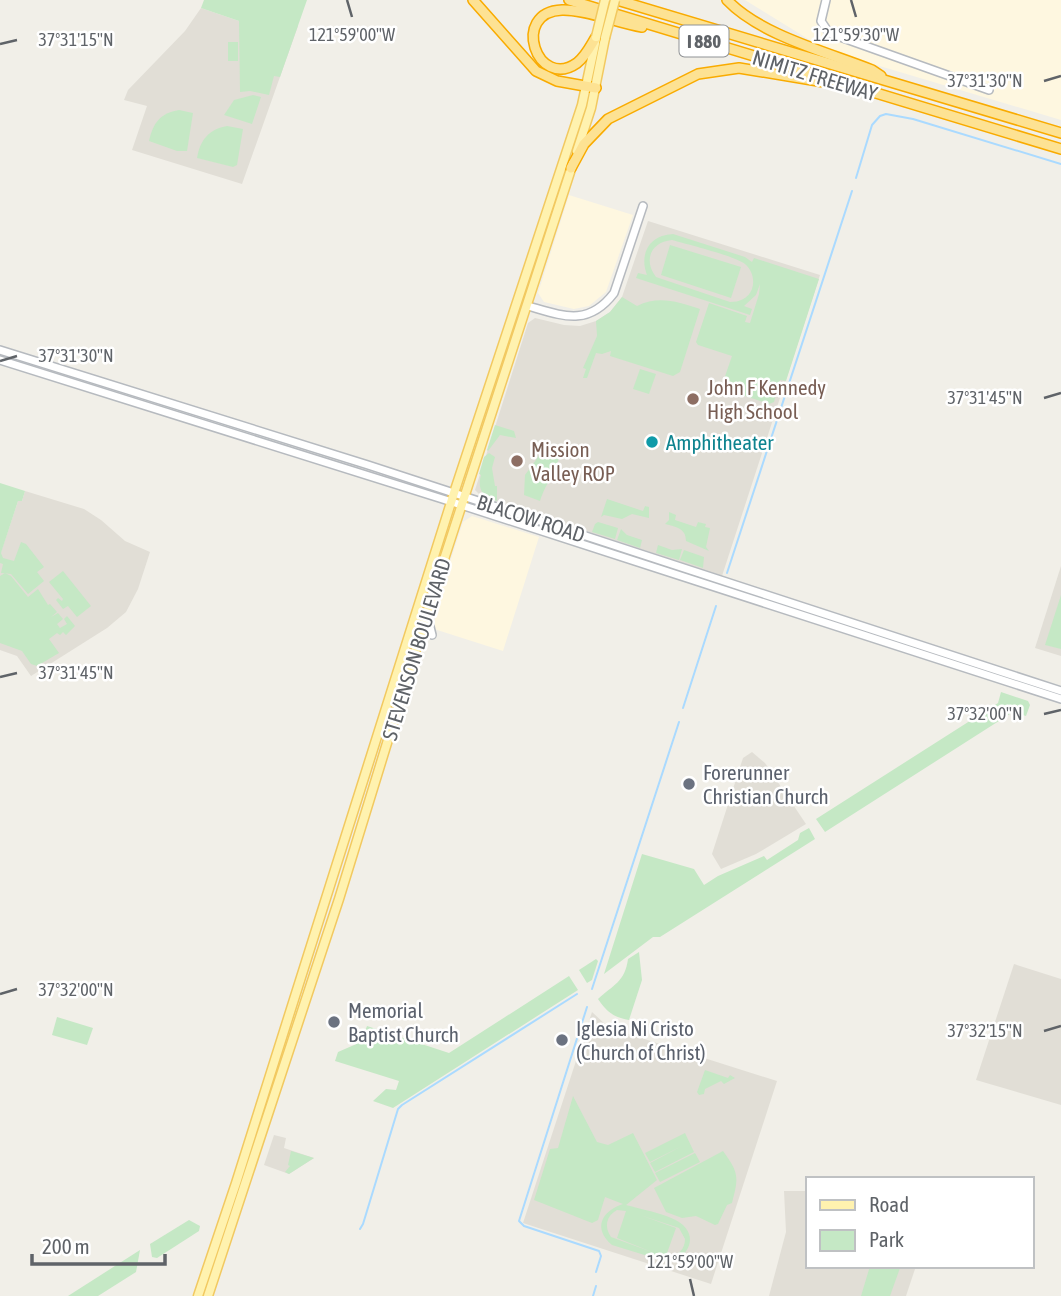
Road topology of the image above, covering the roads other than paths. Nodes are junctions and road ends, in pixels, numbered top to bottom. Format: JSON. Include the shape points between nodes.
{"nodes":[{"id":1,"x":473,"y":0,"type":"edge"},
{"id":2,"x":569,"y":0,"type":"edge"},
{"id":3,"x":605,"y":0,"type":"edge"},
{"id":4,"x":616,"y":0,"type":"edge"},
{"id":5,"x":727,"y":0,"type":"edge"},
{"id":6,"x":826,"y":0,"type":"edge"},
{"id":7,"x":675,"y":32,"type":"junction"},
{"id":8,"x":601,"y":38,"type":"junction"},
{"id":9,"x":888,"y":81,"type":"junction"},
{"id":10,"x":839,"y":83,"type":"junction"},
{"id":11,"x":591,"y":87,"type":"junction"},
{"id":12,"x":989,"y":90,"type":"dead end"},
{"id":13,"x":1061,"y":133,"type":"edge"},
{"id":14,"x":1061,"y":149,"type":"edge"},
{"id":15,"x":571,"y":168,"type":"junction"},
{"id":16,"x":643,"y":206,"type":"dead end"},
{"id":17,"x":528,"y":306,"type":"junction"},
{"id":18,"x":0,"y":350,"type":"edge"},
{"id":19,"x":0,"y":360,"type":"edge"},
{"id":20,"x":454,"y":493,"type":"junction"},
{"id":21,"x":465,"y":496,"type":"junction"},
{"id":22,"x":452,"y":502,"type":"junction"},
{"id":23,"x":462,"y":506,"type":"junction"},
{"id":24,"x":535,"y":530,"type":"junction"},
{"id":25,"x":573,"y":531,"type":"junction"},
{"id":26,"x":427,"y":615,"type":"junction"},
{"id":27,"x":432,"y":635,"type":"dead end"},
{"id":28,"x":1061,"y":691,"type":"edge"},
{"id":29,"x":1061,"y":699,"type":"edge"},
{"id":30,"x":198,"y":1296,"type":"edge"},
{"id":31,"x":208,"y":1296,"type":"edge"}],
"edges":[{"from":1,"to":11,"type":"highway","via":[[536,71],[557,81]]},
{"from":2,"to":7,"type":"highway","name":"NIMITZ FREEWAY","number":"I 880"},
{"from":3,"to":8,"type":"main road","name":"STEVENSON BOULEVARD","bridge":true},
{"from":4,"to":8,"type":"main road","name":"STEVENSON BOULEVARD","bridge":true},
{"from":4,"to":9,"type":"highway","name":"NIMITZ FREEWAY","number":"I 880"},
{"from":5,"to":9,"type":"highway","via":[[763,27],[872,69]]},
{"from":6,"to":12,"type":"main road","via":[[821,21],[829,33]]},
{"from":7,"to":8,"type":"highway","via":[[561,10],[537,24],[533,44],[542,61],[558,68],[578,62]]},
{"from":7,"to":10,"type":"highway","name":"NIMITZ FREEWAY","number":"I 880"},
{"from":8,"to":11,"type":"main road","name":"STEVENSON BOULEVARD"},
{"from":9,"to":13,"type":"highway","name":"NIMITZ FREEWAY","number":"I 880"},
{"from":10,"to":14,"type":"highway","name":"NIMITZ FREEWAY","number":"I 880"},
{"from":10,"to":15,"type":"highway","via":[[739,68],[698,74],[608,119],[584,144]]},
{"from":11,"to":15,"type":"main road","name":"STEVENSON BOULEVARD"},
{"from":11,"to":20,"type":"main road","name":"STEVENSON BOULEVARD"},
{"from":15,"to":17,"type":"main road","name":"STEVENSON BOULEVARD"},
{"from":16,"to":17,"type":"main road","via":[[614,293],[605,304],[579,317]]},
{"from":17,"to":21,"type":"main road","name":"STEVENSON BOULEVARD"},
{"from":18,"to":20,"type":"main road","name":"BLACOW ROAD"},
{"from":19,"to":22,"type":"main road","name":"BLACOW ROAD"},
{"from":20,"to":21,"type":"main road","name":"BLACOW ROAD"},
{"from":20,"to":22,"type":"main road","name":"STEVENSON BOULEVARD"},
{"from":21,"to":23,"type":"main road","name":"STEVENSON BOULEVARD"},
{"from":21,"to":25,"type":"main road","name":"BLACOW ROAD"},
{"from":22,"to":23,"type":"main road","name":"BLACOW ROAD"},
{"from":22,"to":30,"type":"main road","name":"STEVENSON BOULEVARD"},
{"from":23,"to":24,"type":"main road","name":"BLACOW ROAD"},
{"from":23,"to":26,"type":"main road","name":"STEVENSON BOULEVARD"},
{"from":24,"to":25,"type":"main road"},
{"from":24,"to":29,"type":"main road","name":"BLACOW ROAD"},
{"from":25,"to":28,"type":"main road","name":"BLACOW ROAD"},
{"from":26,"to":27,"type":"main road"},
{"from":26,"to":31,"type":"main road","name":"STEVENSON BOULEVARD"}]}
